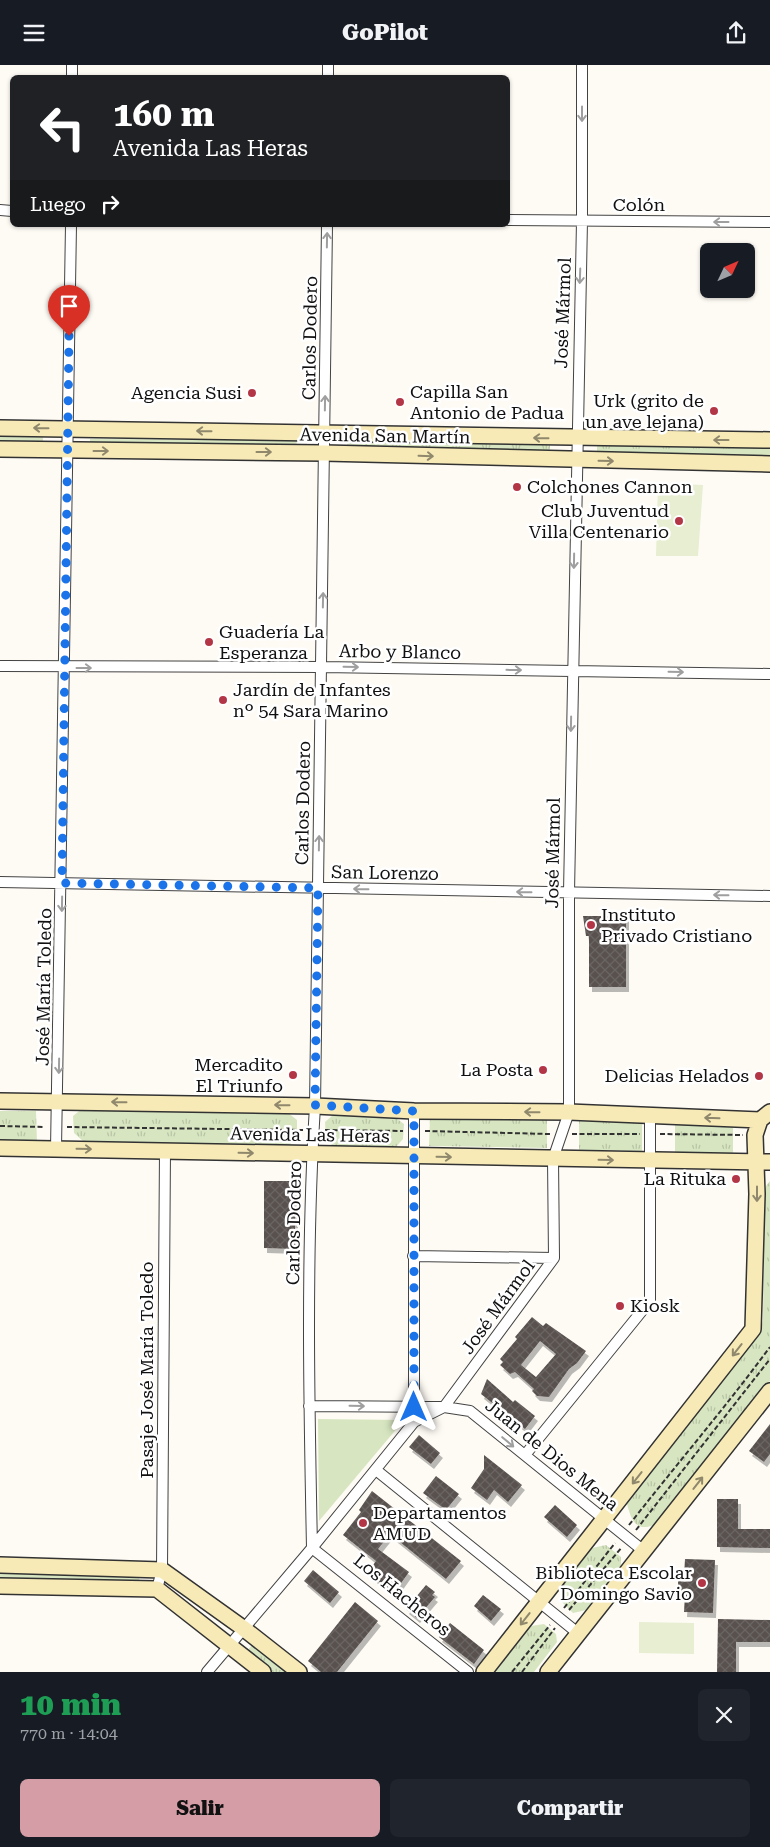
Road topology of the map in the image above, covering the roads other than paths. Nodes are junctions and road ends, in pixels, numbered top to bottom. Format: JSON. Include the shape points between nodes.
{"nodes":[{"id":1,"x":582,"y":65,"type":"edge"},
{"id":2,"x":510,"y":220,"type":"edge"},
{"id":3,"x":582,"y":221,"type":"junction"},
{"id":4,"x":770,"y":222,"type":"edge"},
{"id":5,"x":71,"y":227,"type":"edge"},
{"id":6,"x":327,"y":227,"type":"edge"},
{"id":7,"x":0,"y":428,"type":"edge"},
{"id":8,"x":67,"y":429,"type":"junction"},
{"id":9,"x":325,"y":433,"type":"junction"},
{"id":10,"x":576,"y":439,"type":"junction"},
{"id":11,"x":770,"y":440,"type":"edge"},
{"id":12,"x":0,"y":449,"type":"edge"},
{"id":13,"x":67,"y":451,"type":"junction"},
{"id":14,"x":324,"y":453,"type":"junction"},
{"id":15,"x":575,"y":460,"type":"junction"},
{"id":16,"x":770,"y":464,"type":"edge"},
{"id":17,"x":0,"y":667,"type":"edge"},
{"id":18,"x":322,"y":667,"type":"junction"},
{"id":19,"x":64,"y":668,"type":"junction"},
{"id":20,"x":572,"y":671,"type":"junction"},
{"id":21,"x":770,"y":674,"type":"edge"},
{"id":22,"x":0,"y":882,"type":"edge"},
{"id":23,"x":62,"y":883,"type":"junction"},
{"id":24,"x":318,"y":888,"type":"junction"},
{"id":25,"x":569,"y":892,"type":"junction"},
{"id":26,"x":770,"y":896,"type":"edge"},
{"id":27,"x":0,"y":1101,"type":"edge"},
{"id":28,"x":58,"y":1101,"type":"junction"},
{"id":29,"x":315,"y":1105,"type":"junction"},
{"id":30,"x":414,"y":1111,"type":"junction"},
{"id":31,"x":569,"y":1112,"type":"junction"},
{"id":32,"x":650,"y":1115,"type":"junction"},
{"id":33,"x":765,"y":1116,"type":"edge"},
{"id":34,"x":0,"y":1148,"type":"edge"},
{"id":35,"x":56,"y":1149,"type":"junction"},
{"id":36,"x":165,"y":1151,"type":"junction"},
{"id":37,"x":311,"y":1154,"type":"junction"},
{"id":38,"x":413,"y":1157,"type":"junction"},
{"id":39,"x":552,"y":1159,"type":"junction"},
{"id":40,"x":650,"y":1160,"type":"junction"},
{"id":41,"x":765,"y":1161,"type":"edge"},
{"id":42,"x":413,"y":1256,"type":"junction"},
{"id":43,"x":554,"y":1258,"type":"junction"},
{"id":44,"x":770,"y":1391,"type":"edge"},
{"id":45,"x":309,"y":1406,"type":"junction"},
{"id":46,"x":414,"y":1407,"type":"junction"},
{"id":47,"x":444,"y":1407,"type":"junction"},
{"id":48,"x":414,"y":1422,"type":"junction"},
{"id":49,"x":525,"y":1455,"type":"junction"},
{"id":50,"x":376,"y":1470,"type":"junction"},
{"id":51,"x":605,"y":1519,"type":"junction"},
{"id":52,"x":312,"y":1548,"type":"junction"},
{"id":53,"x":645,"y":1552,"type":"junction"},
{"id":54,"x":0,"y":1565,"type":"edge"},
{"id":55,"x":162,"y":1570,"type":"junction"},
{"id":56,"x":0,"y":1586,"type":"edge"},
{"id":57,"x":157,"y":1589,"type":"junction"},
{"id":58,"x":539,"y":1601,"type":"junction"},
{"id":59,"x":243,"y":1628,"type":"junction"},
{"id":60,"x":579,"y":1634,"type":"junction"},
{"id":61,"x":228,"y":1645,"type":"junction"},
{"id":62,"x":207,"y":1672,"type":"edge"},
{"id":63,"x":263,"y":1672,"type":"edge"},
{"id":64,"x":299,"y":1672,"type":"edge"},
{"id":65,"x":468,"y":1672,"type":"edge"},
{"id":66,"x":484,"y":1672,"type":"edge"},
{"id":67,"x":548,"y":1672,"type":"edge"}],
"edges":[{"from":1,"to":3,"type":"street","name":"José Mármol","one_way":true},
{"from":2,"to":3,"type":"street","name":"Colón"},
{"from":4,"to":3,"type":"street","name":"Colón","one_way":true},
{"from":3,"to":10,"type":"street","name":"José Mármol","one_way":true},
{"from":5,"to":8,"type":"street","name":"José María Toledo"},
{"from":9,"to":6,"type":"street","name":"Carlos Dodero","one_way":true},
{"from":8,"to":7,"type":"main road","name":"Avenida San Martín","one_way":true},
{"from":9,"to":8,"type":"main road","name":"Avenida San Martín","one_way":true},
{"from":8,"to":13,"type":"street","name":"José María Toledo"},
{"from":10,"to":9,"type":"main road","name":"Avenida San Martín","one_way":true},
{"from":9,"to":14,"type":"street","name":"Carlos Dodero"},
{"from":11,"to":10,"type":"main road","name":"Avenida San Martín","one_way":true},
{"from":10,"to":15,"type":"street","name":"José Mármol"},
{"from":12,"to":13,"type":"main road","name":"Avenida San Martín"},
{"from":13,"to":14,"type":"main road","name":"Avenida San Martín","one_way":true},
{"from":13,"to":19,"type":"street","name":"José María Toledo"},
{"from":14,"to":15,"type":"main road","name":"Avenida San Martín","one_way":true},
{"from":18,"to":14,"type":"street","name":"Carlos Dodero","one_way":true},
{"from":15,"to":16,"type":"main road","name":"Avenida San Martín","one_way":true},
{"from":15,"to":20,"type":"street","name":"José Mármol","one_way":true},
{"from":17,"to":19,"type":"street","name":"Arbo y Blanco"},
{"from":19,"to":18,"type":"street","name":"Arbo y Blanco","one_way":true},
{"from":18,"to":20,"type":"street","name":"Arbo y Blanco","one_way":true},
{"from":24,"to":18,"type":"street","name":"Carlos Dodero","one_way":true},
{"from":19,"to":23,"type":"street","name":"José María Toledo"},
{"from":20,"to":21,"type":"street","name":"Arbo y Blanco","one_way":true},
{"from":20,"to":25,"type":"street","name":"José Mármol","one_way":true},
{"from":22,"to":23,"type":"street","name":"San Lorenzo"},
{"from":23,"to":24,"type":"street","name":"San Lorenzo"},
{"from":23,"to":28,"type":"street","name":"José María Toledo","one_way":true},
{"from":25,"to":24,"type":"street","name":"San Lorenzo","one_way":true},
{"from":24,"to":29,"type":"street","name":"Carlos Dodero"},
{"from":26,"to":25,"type":"street","name":"San Lorenzo","one_way":true},
{"from":25,"to":31,"type":"street","name":"José Mármol"},
{"from":27,"to":28,"type":"main road","name":"Avenida Las Heras"},
{"from":29,"to":28,"type":"main road","name":"Avenida Las Heras","one_way":true},
{"from":28,"to":35,"type":"street","name":"José María Toledo"},
{"from":29,"to":30,"type":"main road","name":"Avenida Las Heras"},
{"from":29,"to":37,"type":"street","name":"Carlos Dodero"},
{"from":31,"to":30,"type":"main road","name":"Avenida Las Heras","one_way":true},
{"from":30,"to":38,"type":"street"},
{"from":31,"to":32,"type":"main road","name":"Avenida Las Heras"},
{"from":31,"to":39,"type":"street","name":"José Mármol"},
{"from":33,"to":32,"type":"main road","name":"Avenida Las Heras","one_way":true},
{"from":32,"to":40,"type":"street"},
{"from":33,"to":41,"type":"main road","via":[[756,1140]]},
{"from":34,"to":35,"type":"main road","name":"Avenida Las Heras"},
{"from":35,"to":36,"type":"main road","name":"Avenida Las Heras","one_way":true},
{"from":36,"to":37,"type":"main road","name":"Avenida Las Heras","one_way":true},
{"from":36,"to":55,"type":"street","name":"Pasaje José María Toledo"},
{"from":37,"to":38,"type":"main road","name":"Avenida Las Heras"},
{"from":37,"to":45,"type":"street","name":"Carlos Dodero"},
{"from":38,"to":39,"type":"main road","name":"Avenida Las Heras","one_way":true},
{"from":38,"to":42,"type":"street"},
{"from":39,"to":40,"type":"main road","name":"Avenida Las Heras","one_way":true},
{"from":39,"to":43,"type":"street","name":"José Mármol"},
{"from":40,"to":41,"type":"main road","name":"Avenida Las Heras"},
{"from":40,"to":49,"type":"street","via":[[650,1301]]},
{"from":41,"to":51,"type":"main road","one_way":true,"via":[[754,1329]]},
{"from":42,"to":43,"type":"street"},
{"from":42,"to":46,"type":"street"},
{"from":43,"to":47,"type":"street","name":"José Mármol"},
{"from":53,"to":44,"type":"main road","one_way":true},
{"from":45,"to":46,"type":"street","name":"Juan de Dios Mena","one_way":true},
{"from":45,"to":52,"type":"street","name":"Carlos Dodero"},
{"from":46,"to":47,"type":"street","name":"Juan de Dios Mena"},
{"from":46,"to":48,"type":"street"},
{"from":47,"to":48,"type":"street","name":"José Mármol"},
{"from":47,"to":49,"type":"street","name":"Juan de Dios Mena","one_way":true,"via":[[470,1411]]},
{"from":48,"to":50,"type":"street","name":"José Mármol"},
{"from":49,"to":51,"type":"street","name":"Juan de Dios Mena"},
{"from":50,"to":52,"type":"street","name":"José Mármol"},
{"from":50,"to":58,"type":"street"},
{"from":51,"to":53,"type":"street","name":"Juan de Dios Mena"},
{"from":51,"to":58,"type":"main road"},
{"from":52,"to":59,"type":"street"},
{"from":52,"to":65,"type":"street","name":"Los Hacheros"},
{"from":53,"to":60,"type":"main road"},
{"from":54,"to":55,"type":"main road"},
{"from":55,"to":57,"type":"street","name":"Pasaje José María Toledo"},
{"from":55,"to":59,"type":"main road"},
{"from":56,"to":57,"type":"main road"},
{"from":57,"to":61,"type":"main road"},
{"from":58,"to":60,"type":"street"},
{"from":58,"to":66,"type":"main road","one_way":true},
{"from":59,"to":61,"type":"street"},
{"from":59,"to":64,"type":"main road"},
{"from":60,"to":67,"type":"main road"},
{"from":61,"to":62,"type":"street"},
{"from":61,"to":63,"type":"main road"}]}
